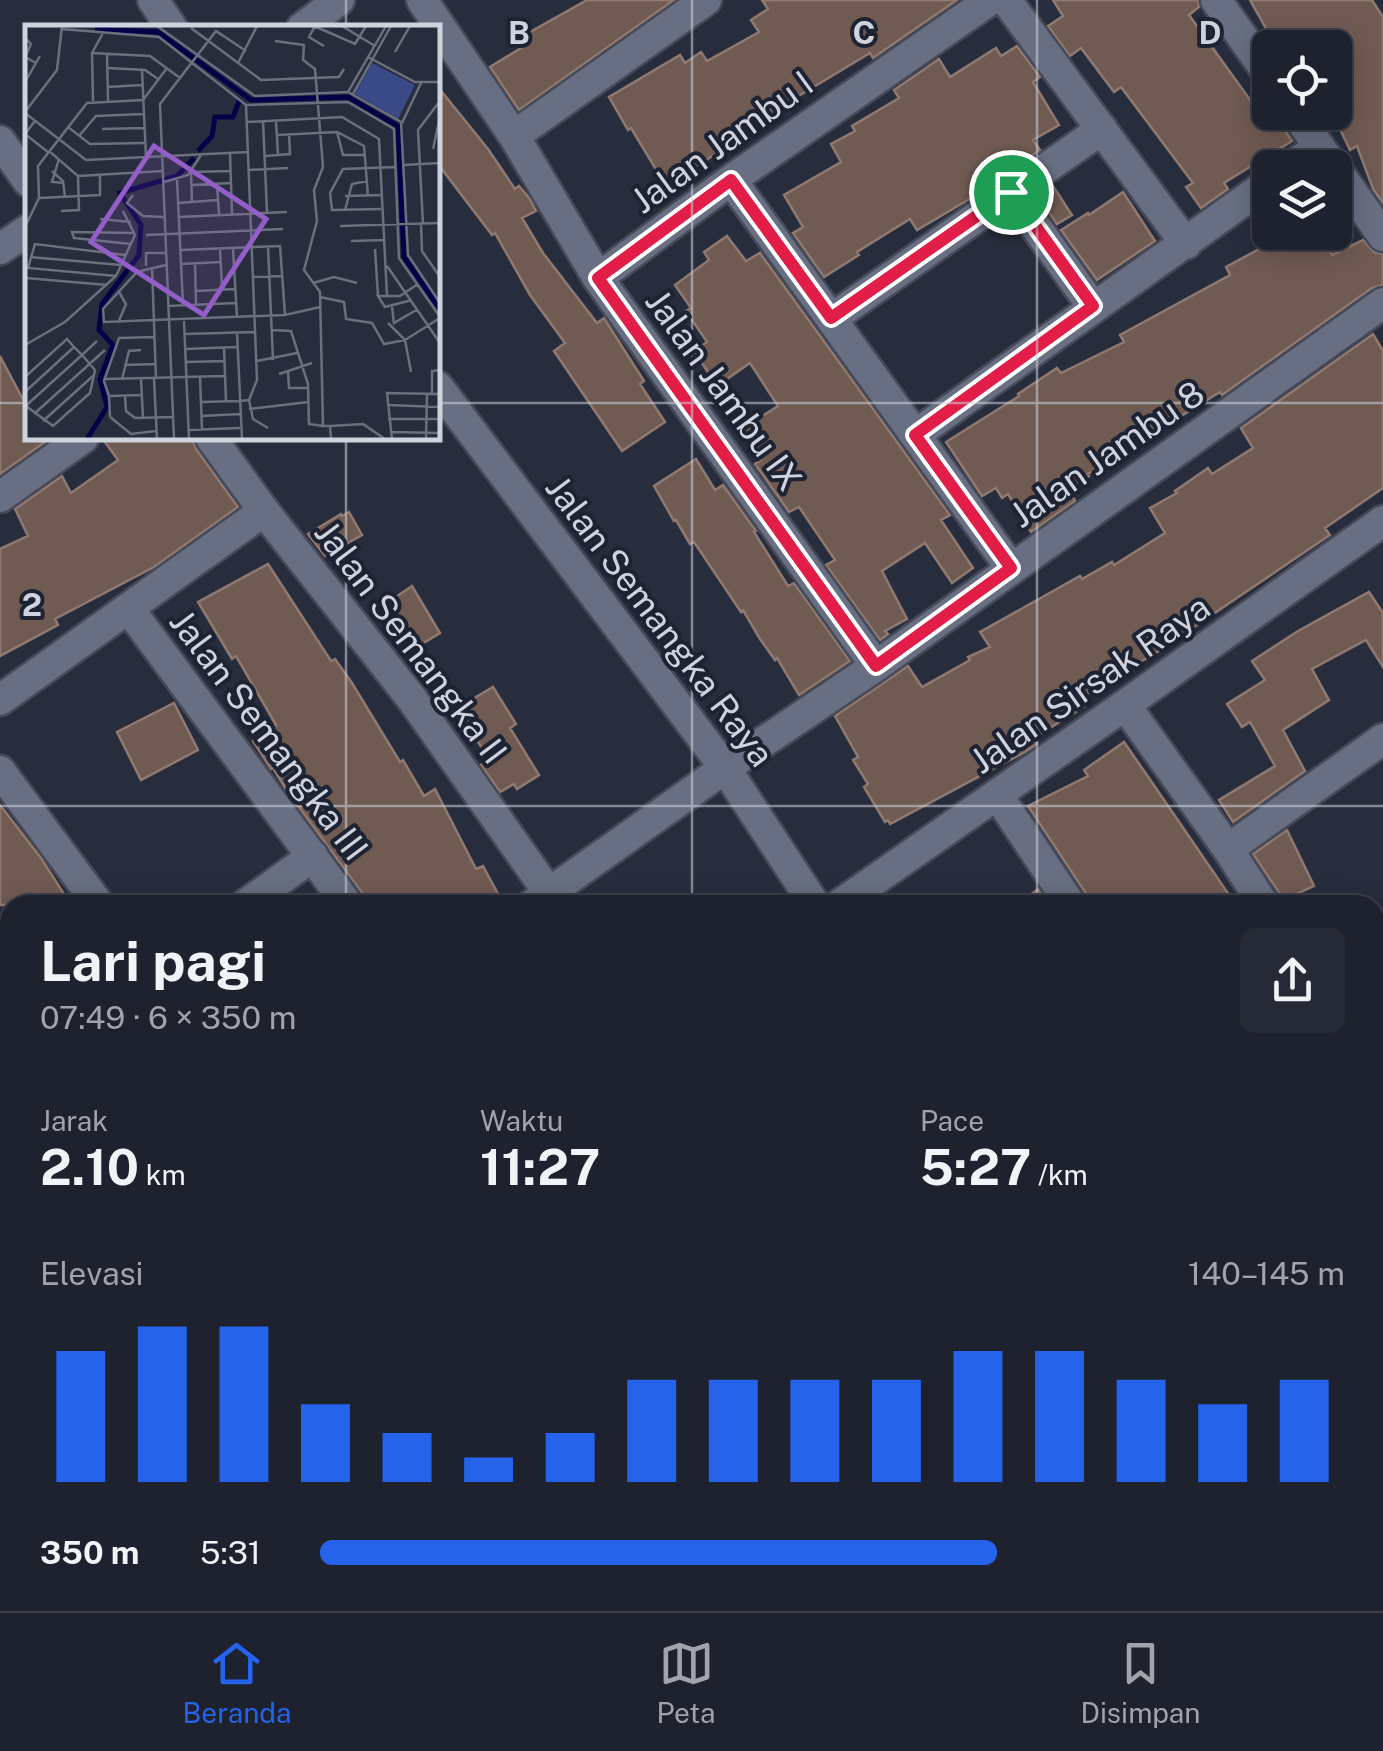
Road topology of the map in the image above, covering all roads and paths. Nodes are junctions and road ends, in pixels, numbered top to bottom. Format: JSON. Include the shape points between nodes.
{"nodes":[{"id":1,"x":153,"y":0,"type":"edge"},
{"id":2,"x":339,"y":0,"type":"edge"},
{"id":3,"x":422,"y":0,"type":"edge"},
{"id":4,"x":706,"y":0,"type":"edge"},
{"id":5,"x":990,"y":0,"type":"edge"},
{"id":6,"x":1006,"y":0,"type":"edge"},
{"id":7,"x":1216,"y":0,"type":"edge"},
{"id":8,"x":170,"y":25,"type":"edge"},
{"id":9,"x":306,"y":25,"type":"edge"},
{"id":10,"x":439,"y":25,"type":"edge"},
{"id":11,"x":440,"y":27,"type":"edge"},
{"id":12,"x":1252,"y":51,"type":"edge"},
{"id":13,"x":1102,"y":129,"type":"junction"},
{"id":14,"x":514,"y":136,"type":"junction"},
{"id":15,"x":0,"y":141,"type":"edge"},
{"id":16,"x":25,"y":177,"type":"edge"},
{"id":17,"x":731,"y":180,"type":"junction"},
{"id":18,"x":1011,"y":192,"type":"junction"},
{"id":19,"x":1352,"y":192,"type":"edge"},
{"id":20,"x":1252,"y":195,"type":"edge"},
{"id":21,"x":25,"y":232,"type":"edge"},
{"id":22,"x":1383,"y":236,"type":"edge"},
{"id":23,"x":1186,"y":244,"type":"junction"},
{"id":24,"x":0,"y":249,"type":"edge"},
{"id":25,"x":598,"y":278,"type":"junction"},
{"id":26,"x":1383,"y":303,"type":"edge"},
{"id":27,"x":1093,"y":306,"type":"junction"},
{"id":28,"x":831,"y":318,"type":"junction"},
{"id":29,"x":440,"y":390,"type":"edge"},
{"id":30,"x":915,"y":435,"type":"junction"},
{"id":31,"x":80,"y":440,"type":"edge"},
{"id":32,"x":213,"y":440,"type":"edge"},
{"id":33,"x":0,"y":498,"type":"edge"},
{"id":34,"x":264,"y":512,"type":"junction"},
{"id":35,"x":1383,"y":520,"type":"edge"},
{"id":36,"x":1011,"y":568,"type":"junction"},
{"id":37,"x":129,"y":609,"type":"junction"},
{"id":38,"x":876,"y":666,"type":"junction"},
{"id":39,"x":0,"y":700,"type":"edge"},
{"id":40,"x":1126,"y":706,"type":"junction"},
{"id":41,"x":1383,"y":740,"type":"edge"},
{"id":42,"x":725,"y":768,"type":"junction"},
{"id":43,"x":0,"y":771,"type":"edge"},
{"id":44,"x":998,"y":796,"type":"junction"},
{"id":45,"x":1228,"y":849,"type":"junction"},
{"id":46,"x":313,"y":856,"type":"junction"},
{"id":47,"x":92,"y":895,"type":"edge"},
{"id":48,"x":259,"y":895,"type":"edge"},
{"id":49,"x":341,"y":895,"type":"edge"},
{"id":50,"x":538,"y":895,"type":"edge"},
{"id":51,"x":547,"y":895,"type":"edge"},
{"id":52,"x":808,"y":895,"type":"edge"},
{"id":53,"x":853,"y":895,"type":"edge"},
{"id":54,"x":1064,"y":895,"type":"edge"},
{"id":55,"x":1256,"y":895,"type":"edge"}],
"edges":[{"from":1,"to":8,"type":"street"},
{"from":2,"to":9,"type":"street"},
{"from":3,"to":10,"type":"street","name":"Jalan Jambu IX"},
{"from":4,"to":14,"type":"street"},
{"from":5,"to":17,"type":"street","name":"Jalan Jambu I"},
{"from":6,"to":13,"type":"street"},
{"from":7,"to":12,"type":"street"},
{"from":11,"to":14,"type":"street","name":"Jalan Jambu IX"},
{"from":13,"to":18,"type":"street"},
{"from":13,"to":23,"type":"street"},
{"from":14,"to":25,"type":"street","name":"Jalan Jambu IX"},
{"from":15,"to":16,"type":"street"},
{"from":17,"to":25,"type":"street","name":"Jalan Jambu I"},
{"from":17,"to":28,"type":"street"},
{"from":18,"to":27,"type":"street"},
{"from":18,"to":28,"type":"street"},
{"from":19,"to":22,"type":"street"},
{"from":20,"to":23,"type":"street"},
{"from":21,"to":24,"type":"street"},
{"from":23,"to":27,"type":"street"},
{"from":25,"to":38,"type":"street","name":"Jalan Jambu IX"},
{"from":26,"to":36,"type":"street","name":"Jalan Jambu 8"},
{"from":27,"to":30,"type":"street"},
{"from":28,"to":30,"type":"street"},
{"from":29,"to":42,"type":"street","name":"Jalan Semangka Raya"},
{"from":30,"to":36,"type":"street"},
{"from":31,"to":33,"type":"street"},
{"from":32,"to":34,"type":"street","name":"Jalan Semangka II"},
{"from":34,"to":37,"type":"street"},
{"from":34,"to":50,"type":"street","name":"Jalan Semangka II","via":[[412,699]]},
{"from":35,"to":40,"type":"street","name":"Jalan Sirsak Raya"},
{"from":36,"to":38,"type":"street","name":"Jalan Jambu 8"},
{"from":37,"to":39,"type":"street"},
{"from":37,"to":46,"type":"street","name":"Jalan Semangka III"},
{"from":38,"to":42,"type":"street","name":"Jalan Jambu 8"},
{"from":40,"to":44,"type":"street","name":"Jalan Sirsak Raya"},
{"from":40,"to":45,"type":"street"},
{"from":41,"to":45,"type":"street"},
{"from":42,"to":51,"type":"street","name":"Jalan Jambu 8"},
{"from":42,"to":52,"type":"street","name":"Jalan Semangka Raya"},
{"from":43,"to":47,"type":"street"},
{"from":44,"to":53,"type":"street","name":"Jalan Sirsak Raya"},
{"from":44,"to":54,"type":"street"},
{"from":45,"to":55,"type":"street"},
{"from":46,"to":48,"type":"street"},
{"from":46,"to":49,"type":"street","name":"Jalan Semangka III"}]}
